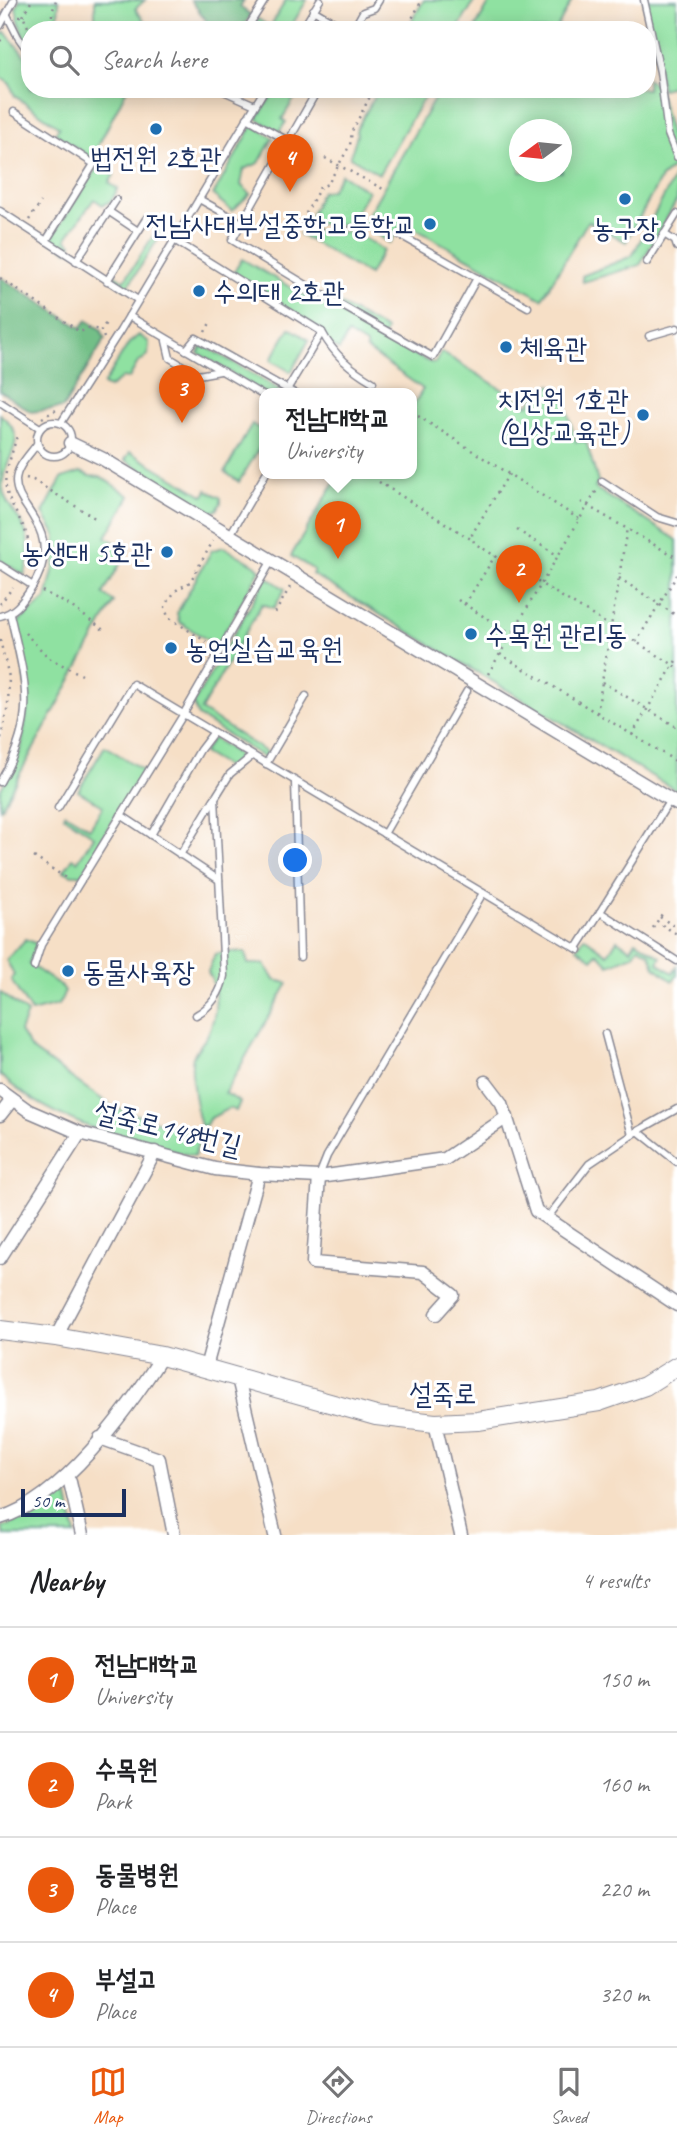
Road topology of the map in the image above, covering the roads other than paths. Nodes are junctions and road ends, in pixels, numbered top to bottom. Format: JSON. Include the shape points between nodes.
{"nodes":[{"id":1,"x":14,"y":0,"type":"edge"},
{"id":2,"x":265,"y":0,"type":"edge"},
{"id":3,"x":320,"y":0,"type":"edge"},
{"id":4,"x":379,"y":0,"type":"edge"},
{"id":5,"x":645,"y":0,"type":"edge"},
{"id":6,"x":313,"y":10,"type":"junction"},
{"id":7,"x":7,"y":15,"type":"junction"},
{"id":8,"x":251,"y":21,"type":"edge"},
{"id":9,"x":307,"y":21,"type":"edge"},
{"id":10,"x":331,"y":21,"type":"edge"},
{"id":11,"x":358,"y":21,"type":"edge"},
{"id":12,"x":649,"y":21,"type":"edge"},
{"id":13,"x":0,"y":26,"type":"edge"},
{"id":14,"x":21,"y":41,"type":"edge"},
{"id":15,"x":656,"y":53,"type":"edge"},
{"id":16,"x":238,"y":98,"type":"edge"},
{"id":17,"x":242,"y":98,"type":"edge"},
{"id":18,"x":259,"y":98,"type":"edge"},
{"id":19,"x":313,"y":98,"type":"edge"},
{"id":20,"x":244,"y":101,"type":"junction"},
{"id":21,"x":255,"y":105,"type":"junction"},
{"id":22,"x":14,"y":112,"type":"dead end"},
{"id":23,"x":247,"y":118,"type":"junction"},
{"id":24,"x":288,"y":141,"type":"junction"},
{"id":25,"x":677,"y":157,"type":"edge"},
{"id":26,"x":199,"y":199,"type":"junction"},
{"id":27,"x":116,"y":200,"type":"dead end"},
{"id":28,"x":0,"y":211,"type":"edge"},
{"id":29,"x":108,"y":211,"type":"junction"},
{"id":30,"x":677,"y":214,"type":"edge"},
{"id":31,"x":146,"y":219,"type":"dead end"},
{"id":32,"x":242,"y":223,"type":"junction"},
{"id":33,"x":138,"y":231,"type":"junction"},
{"id":34,"x":664,"y":234,"type":"junction"},
{"id":35,"x":400,"y":235,"type":"dead end"},
{"id":36,"x":174,"y":240,"type":"junction"},
{"id":37,"x":46,"y":241,"type":"junction"},
{"id":38,"x":677,"y":247,"type":"edge"},
{"id":39,"x":76,"y":261,"type":"junction"},
{"id":40,"x":647,"y":262,"type":"dead end"},
{"id":41,"x":477,"y":278,"type":"junction"},
{"id":42,"x":107,"y":281,"type":"junction"},
{"id":43,"x":138,"y":300,"type":"junction"},
{"id":44,"x":528,"y":307,"type":"dead end"},
{"id":45,"x":128,"y":316,"type":"junction"},
{"id":46,"x":677,"y":328,"type":"edge"},
{"id":47,"x":322,"y":332,"type":"junction"},
{"id":48,"x":649,"y":336,"type":"dead end"},
{"id":49,"x":166,"y":339,"type":"junction"},
{"id":50,"x":186,"y":350,"type":"junction"},
{"id":51,"x":221,"y":370,"type":"junction"},
{"id":52,"x":373,"y":382,"type":"dead end"},
{"id":53,"x":283,"y":388,"type":"edge"},
{"id":54,"x":290,"y":388,"type":"edge"},
{"id":55,"x":259,"y":393,"type":"edge"},
{"id":56,"x":0,"y":402,"type":"edge"},
{"id":57,"x":61,"y":423,"type":"junction"},
{"id":58,"x":40,"y":428,"type":"junction"},
{"id":59,"x":70,"y":443,"type":"junction"},
{"id":60,"x":37,"y":444,"type":"junction"},
{"id":61,"x":262,"y":479,"type":"edge"},
{"id":62,"x":602,"y":481,"type":"road end"},
{"id":63,"x":677,"y":523,"type":"edge"},
{"id":64,"x":225,"y":532,"type":"junction"},
{"id":65,"x":272,"y":560,"type":"junction"},
{"id":66,"x":0,"y":565,"type":"edge"},
{"id":67,"x":33,"y":586,"type":"junction"},
{"id":68,"x":10,"y":614,"type":"junction"},
{"id":69,"x":0,"y":616,"type":"edge"},
{"id":70,"x":467,"y":691,"type":"dead end"},
{"id":71,"x":306,"y":696,"type":"dead end"},
{"id":72,"x":183,"y":715,"type":"junction"},
{"id":73,"x":213,"y":733,"type":"junction"},
{"id":74,"x":252,"y":756,"type":"junction"},
{"id":75,"x":266,"y":764,"type":"junction"},
{"id":76,"x":0,"y":782,"type":"edge"},
{"id":77,"x":295,"y":782,"type":"junction"},
{"id":78,"x":215,"y":798,"type":"junction"},
{"id":79,"x":674,"y":802,"type":"edge"},
{"id":80,"x":58,"y":808,"type":"dead end"},
{"id":81,"x":121,"y":815,"type":"junction"},
{"id":82,"x":384,"y":834,"type":"junction"},
{"id":83,"x":151,"y":835,"type":"junction"},
{"id":84,"x":180,"y":855,"type":"junction"},
{"id":85,"x":219,"y":880,"type":"junction"},
{"id":86,"x":483,"y":893,"type":"junction"},
{"id":87,"x":600,"y":912,"type":"junction"},
{"id":88,"x":300,"y":957,"type":"dead end"},
{"id":89,"x":677,"y":961,"type":"edge"},
{"id":90,"x":34,"y":967,"type":"dead end"},
{"id":91,"x":196,"y":1015,"type":"dead end"},
{"id":92,"x":605,"y":1034,"type":"dead end"},
{"id":93,"x":486,"y":1082,"type":"dead end"},
{"id":94,"x":0,"y":1090,"type":"edge"},
{"id":95,"x":12,"y":1100,"type":"junction"},
{"id":96,"x":677,"y":1110,"type":"edge"},
{"id":97,"x":0,"y":1115,"type":"edge"},
{"id":98,"x":507,"y":1117,"type":"junction"},
{"id":99,"x":80,"y":1133,"type":"junction"},
{"id":100,"x":635,"y":1133,"type":"junction"},
{"id":101,"x":155,"y":1152,"type":"junction"},
{"id":102,"x":677,"y":1161,"type":"edge"},
{"id":103,"x":259,"y":1174,"type":"junction"},
{"id":104,"x":319,"y":1177,"type":"junction"},
{"id":105,"x":548,"y":1217,"type":"junction"},
{"id":106,"x":0,"y":1258,"type":"edge"},
{"id":107,"x":677,"y":1305,"type":"edge"},
{"id":108,"x":436,"y":1314,"type":"dead end"},
{"id":109,"x":0,"y":1330,"type":"edge"},
{"id":110,"x":56,"y":1337,"type":"junction"},
{"id":111,"x":162,"y":1356,"type":"junction"},
{"id":112,"x":677,"y":1366,"type":"edge"},
{"id":113,"x":206,"y":1367,"type":"junction"},
{"id":114,"x":239,"y":1378,"type":"junction"},
{"id":115,"x":435,"y":1423,"type":"junction"},
{"id":116,"x":100,"y":1438,"type":"junction"},
{"id":117,"x":65,"y":1478,"type":"junction"},
{"id":118,"x":0,"y":1518,"type":"edge"},
{"id":119,"x":82,"y":1535,"type":"edge"},
{"id":120,"x":174,"y":1535,"type":"edge"},
{"id":121,"x":275,"y":1535,"type":"edge"},
{"id":122,"x":461,"y":1535,"type":"edge"}],
"edges":[{"from":1,"to":7,"type":"lane"},
{"from":2,"to":8,"type":"lane"},
{"from":3,"to":6,"type":"lane"},
{"from":4,"to":11,"type":"lane"},
{"from":5,"to":12,"type":"lane"},
{"from":6,"to":9,"type":"lane"},
{"from":6,"to":10,"type":"lane"},
{"from":7,"to":13,"type":"lane"},
{"from":7,"to":14,"type":"lane"},
{"from":15,"to":25,"type":"lane","via":[[668,134]]},
{"from":16,"to":20,"type":"lane"},
{"from":17,"to":20,"type":"lane"},
{"from":18,"to":21,"type":"lane"},
{"from":19,"to":24,"type":"lane"},
{"from":20,"to":21,"type":"lane"},
{"from":21,"to":23,"type":"lane"},
{"from":22,"to":37,"type":"lane","via":[[94,164]]},
{"from":23,"to":24,"type":"lane"},
{"from":23,"to":26,"type":"lane"},
{"from":24,"to":32,"type":"lane"},
{"from":26,"to":32,"type":"lane"},
{"from":26,"to":36,"type":"lane"},
{"from":27,"to":29,"type":"lane"},
{"from":28,"to":37,"type":"lane"},
{"from":29,"to":33,"type":"lane"},
{"from":29,"to":39,"type":"lane"},
{"from":30,"to":34,"type":"lane"},
{"from":31,"to":33,"type":"lane"},
{"from":32,"to":41,"type":"lane","via":[[232,240],[433,357]]},
{"from":33,"to":42,"type":"lane"},
{"from":34,"to":38,"type":"lane"},
{"from":34,"to":40,"type":"lane"},
{"from":35,"to":41,"type":"lane"},
{"from":36,"to":43,"type":"lane"},
{"from":36,"to":47,"type":"lane"},
{"from":37,"to":39,"type":"lane"},
{"from":39,"to":42,"type":"lane"},
{"from":41,"to":44,"type":"lane"},
{"from":42,"to":43,"type":"lane"},
{"from":43,"to":45,"type":"lane"},
{"from":45,"to":49,"type":"lane"},
{"from":45,"to":57,"type":"lane"},
{"from":46,"to":48,"type":"lane"},
{"from":47,"to":52,"type":"lane","via":[[331,350]]},
{"from":47,"to":54,"type":"lane"},
{"from":49,"to":50,"type":"lane"},
{"from":49,"to":51,"type":"lane","via":[[170,358],[198,375]]},
{"from":50,"to":51,"type":"lane"},
{"from":50,"to":53,"type":"lane","via":[[196,338]]},
{"from":51,"to":55,"type":"lane"},
{"from":56,"to":58,"type":"lane"},
{"from":57,"to":58,"type":"lane","via":[[50,422]]},
{"from":57,"to":59,"type":"lane","via":[[68,430]]},
{"from":58,"to":60,"type":"lane"},
{"from":59,"to":60,"type":"lane","via":[[63,453],[53,456],[43,453]]},
{"from":59,"to":64,"type":"street"},
{"from":60,"to":67,"type":"lane","via":[[16,472],[15,483],[42,536],[45,557]]},
{"from":61,"to":64,"type":"lane"},
{"from":62,"to":63,"type":"lane","via":[[657,517]]},
{"from":64,"to":65,"type":"street"},
{"from":65,"to":72,"type":"lane"},
{"from":65,"to":79,"type":"street"},
{"from":66,"to":67,"type":"lane"},
{"from":67,"to":68,"type":"lane"},
{"from":68,"to":69,"type":"lane"},
{"from":68,"to":76,"type":"lane","via":[[25,685],[25,716],[17,752]]},
{"from":70,"to":82,"type":"lane"},
{"from":71,"to":75,"type":"lane"},
{"from":72,"to":73,"type":"lane"},
{"from":72,"to":80,"type":"lane","via":[[133,684]]},
{"from":72,"to":81,"type":"lane"},
{"from":73,"to":74,"type":"lane"},
{"from":73,"to":83,"type":"lane"},
{"from":74,"to":75,"type":"lane"},
{"from":74,"to":78,"type":"lane","via":[[230,774]]},
{"from":75,"to":77,"type":"lane"},
{"from":77,"to":82,"type":"lane"},
{"from":77,"to":88,"type":"lane"},
{"from":78,"to":84,"type":"lane"},
{"from":78,"to":85,"type":"lane"},
{"from":79,"to":87,"type":"lane"},
{"from":81,"to":83,"type":"lane"},
{"from":81,"to":90,"type":"lane","via":[[41,945]]},
{"from":82,"to":86,"type":"lane"},
{"from":83,"to":84,"type":"lane"},
{"from":84,"to":85,"type":"lane"},
{"from":85,"to":91,"type":"lane","via":[[224,976],[208,1009]]},
{"from":86,"to":87,"type":"lane","via":[[578,949]]},
{"from":86,"to":104,"type":"lane","via":[[327,1156]]},
{"from":87,"to":89,"type":"lane"},
{"from":92,"to":100,"type":"lane"},
{"from":93,"to":98,"type":"street"},
{"from":94,"to":95,"type":"street","name":"설죽로148번길"},
{"from":95,"to":97,"type":"street"},
{"from":95,"to":99,"type":"street","name":"설죽로148번길"},
{"from":96,"to":100,"type":"lane"},
{"from":98,"to":104,"type":"street","name":"설죽로148번길","via":[[445,1159]]},
{"from":98,"to":105,"type":"street","via":[[536,1211]]},
{"from":99,"to":101,"type":"street","name":"설죽로148번길"},
{"from":99,"to":106,"type":"street"},
{"from":100,"to":102,"type":"lane"},
{"from":100,"to":105,"type":"lane","via":[[589,1164]]},
{"from":101,"to":103,"type":"street","name":"설죽로148번길"},
{"from":101,"to":110,"type":"street"},
{"from":103,"to":104,"type":"street","name":"설죽로148번길"},
{"from":103,"to":113,"type":"street"},
{"from":104,"to":108,"type":"street","via":[[313,1262],[423,1272],[453,1295]]},
{"from":105,"to":107,"type":"street"},
{"from":109,"to":110,"type":"main road","name":"설죽로"},
{"from":110,"to":111,"type":"main road","name":"설죽로"},
{"from":111,"to":113,"type":"main road","name":"설죽로"},
{"from":111,"to":116,"type":"street"},
{"from":112,"to":115,"type":"main road","name":"설죽로","via":[[645,1386],[599,1402]]},
{"from":113,"to":114,"type":"main road","name":"설죽로"},
{"from":114,"to":115,"type":"main road","name":"설죽로","via":[[376,1416]]},
{"from":114,"to":121,"type":"street"},
{"from":115,"to":122,"type":"street"},
{"from":116,"to":117,"type":"street"},
{"from":116,"to":120,"type":"street","via":[[159,1459]]},
{"from":117,"to":118,"type":"street","via":[[27,1507]]},
{"from":117,"to":119,"type":"street","via":[[70,1482]]}]}
